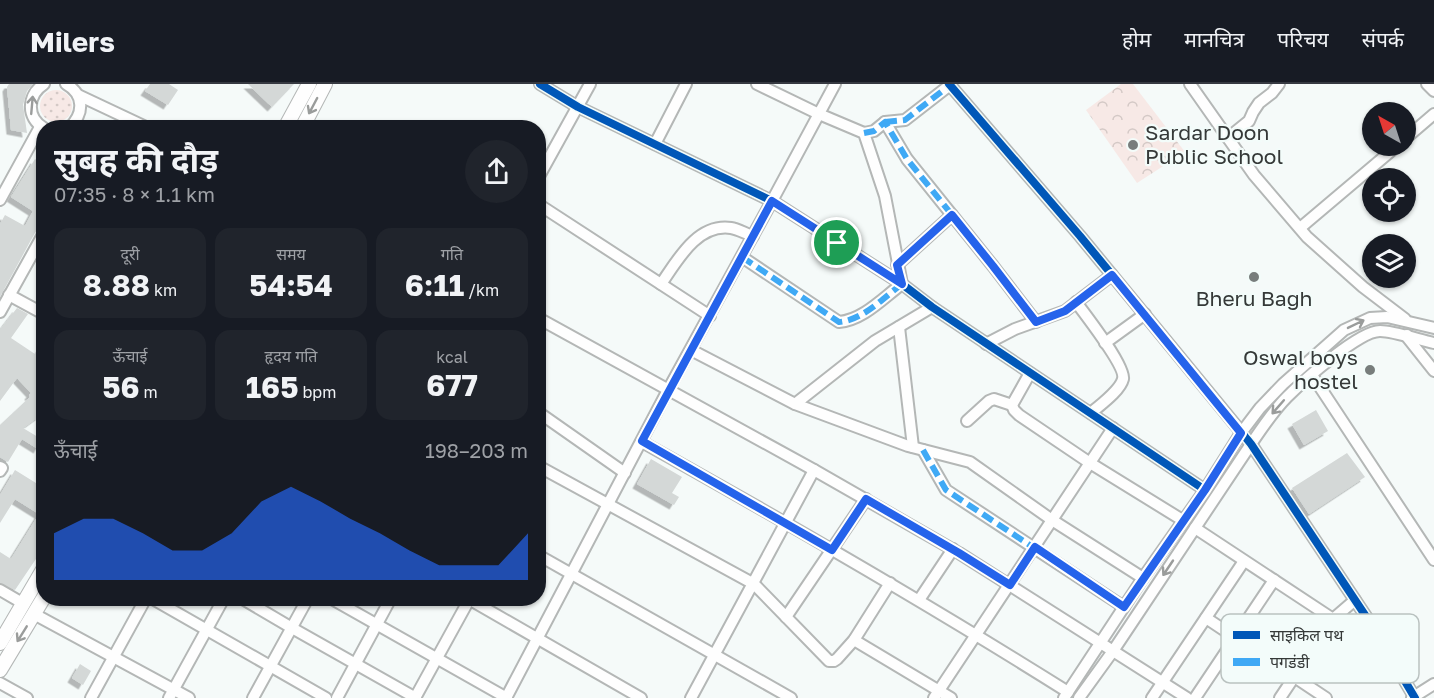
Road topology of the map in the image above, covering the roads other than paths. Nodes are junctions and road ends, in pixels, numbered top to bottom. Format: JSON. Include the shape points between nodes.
{"nodes":[{"id":1,"x":44,"y":84,"type":"edge"},
{"id":2,"x":66,"y":84,"type":"edge"},
{"id":3,"x":309,"y":84,"type":"edge"},
{"id":4,"x":325,"y":84,"type":"edge"},
{"id":5,"x":540,"y":84,"type":"edge"},
{"id":6,"x":590,"y":84,"type":"edge"},
{"id":7,"x":686,"y":84,"type":"edge"},
{"id":8,"x":757,"y":84,"type":"edge"},
{"id":9,"x":835,"y":84,"type":"edge"},
{"id":10,"x":1191,"y":84,"type":"edge"},
{"id":11,"x":1279,"y":84,"type":"edge"},
{"id":12,"x":1427,"y":84,"type":"edge"},
{"id":13,"x":950,"y":85,"type":"edge"},
{"id":14,"x":1434,"y":91,"type":"edge"},
{"id":15,"x":78,"y":95,"type":"junction"},
{"id":16,"x":578,"y":107,"type":"junction"},
{"id":17,"x":819,"y":114,"type":"junction"},
{"id":18,"x":1434,"y":114,"type":"edge"},
{"id":19,"x":76,"y":120,"type":"edge"},
{"id":20,"x":131,"y":120,"type":"edge"},
{"id":21,"x":289,"y":120,"type":"edge"},
{"id":22,"x":306,"y":120,"type":"edge"},
{"id":23,"x":36,"y":122,"type":"edge"},
{"id":24,"x":885,"y":122,"type":"junction"},
{"id":25,"x":1416,"y":129,"type":"edge"},
{"id":26,"x":864,"y":133,"type":"junction"},
{"id":27,"x":1228,"y":138,"type":"junction"},
{"id":28,"x":654,"y":144,"type":"junction"},
{"id":29,"x":36,"y":145,"type":"edge"},
{"id":30,"x":1385,"y":156,"type":"edge"},
{"id":31,"x":546,"y":164,"type":"edge"},
{"id":32,"x":0,"y":200,"type":"edge"},
{"id":33,"x":772,"y":201,"type":"junction"},
{"id":34,"x":546,"y":209,"type":"edge"},
{"id":35,"x":952,"y":215,"type":"junction"},
{"id":36,"x":1300,"y":228,"type":"junction"},
{"id":37,"x":753,"y":236,"type":"junction"},
{"id":38,"x":36,"y":247,"type":"edge"},
{"id":39,"x":742,"y":257,"type":"junction"},
{"id":40,"x":897,"y":265,"type":"junction"},
{"id":41,"x":1112,"y":275,"type":"junction"},
{"id":42,"x":661,"y":284,"type":"junction"},
{"id":43,"x":902,"y":284,"type":"junction"},
{"id":44,"x":9,"y":295,"type":"junction"},
{"id":45,"x":1076,"y":302,"type":"junction"},
{"id":46,"x":932,"y":308,"type":"junction"},
{"id":47,"x":36,"y":310,"type":"edge"},
{"id":48,"x":0,"y":312,"type":"edge"},
{"id":49,"x":1144,"y":314,"type":"junction"},
{"id":50,"x":710,"y":316,"type":"junction"},
{"id":51,"x":546,"y":322,"type":"edge"},
{"id":52,"x":1036,"y":322,"type":"junction"},
{"id":53,"x":1410,"y":323,"type":"junction"},
{"id":54,"x":899,"y":327,"type":"junction"},
{"id":55,"x":1434,"y":328,"type":"edge"},
{"id":56,"x":1407,"y":337,"type":"junction"},
{"id":57,"x":1105,"y":342,"type":"junction"},
{"id":58,"x":1434,"y":343,"type":"edge"},
{"id":59,"x":986,"y":344,"type":"junction"},
{"id":60,"x":691,"y":350,"type":"junction"},
{"id":61,"x":1434,"y":371,"type":"edge"},
{"id":62,"x":1030,"y":373,"type":"junction"},
{"id":63,"x":1312,"y":375,"type":"junction"},
{"id":64,"x":669,"y":390,"type":"junction"},
{"id":65,"x":795,"y":404,"type":"junction"},
{"id":66,"x":1012,"y":405,"type":"junction"},
{"id":67,"x":1091,"y":413,"type":"junction"},
{"id":68,"x":546,"y":418,"type":"edge"},
{"id":69,"x":967,"y":421,"type":"dead end"},
{"id":70,"x":1113,"y":428,"type":"junction"},
{"id":71,"x":1241,"y":433,"type":"junction"},
{"id":72,"x":642,"y":441,"type":"junction"},
{"id":73,"x":1251,"y":444,"type":"junction"},
{"id":74,"x":918,"y":449,"type":"junction"},
{"id":75,"x":1090,"y":463,"type":"junction"},
{"id":76,"x":814,"y":470,"type":"junction"},
{"id":77,"x":546,"y":473,"type":"edge"},
{"id":78,"x":625,"y":473,"type":"junction"},
{"id":79,"x":1205,"y":490,"type":"junction"},
{"id":80,"x":866,"y":499,"type":"junction"},
{"id":81,"x":608,"y":504,"type":"junction"},
{"id":82,"x":1052,"y":520,"type":"junction"},
{"id":83,"x":1184,"y":521,"type":"junction"},
{"id":84,"x":786,"y":522,"type":"junction"},
{"id":85,"x":1195,"y":528,"type":"junction"},
{"id":86,"x":1035,"y":547,"type":"junction"},
{"id":87,"x":953,"y":549,"type":"junction"},
{"id":88,"x":832,"y":550,"type":"junction"},
{"id":89,"x":546,"y":560,"type":"edge"},
{"id":90,"x":1434,"y":560,"type":"edge"},
{"id":91,"x":1244,"y":561,"type":"junction"},
{"id":92,"x":571,"y":574,"type":"junction"},
{"id":93,"x":1143,"y":578,"type":"junction"},
{"id":94,"x":1274,"y":580,"type":"junction"},
{"id":95,"x":36,"y":582,"type":"edge"},
{"id":96,"x":890,"y":583,"type":"junction"},
{"id":97,"x":754,"y":584,"type":"junction"},
{"id":98,"x":1010,"y":585,"type":"junction"},
{"id":99,"x":0,"y":591,"type":"edge"},
{"id":100,"x":919,"y":600,"type":"junction"},
{"id":101,"x":1355,"y":600,"type":"junction"},
{"id":102,"x":24,"y":604,"type":"junction"},
{"id":103,"x":39,"y":606,"type":"edge"},
{"id":104,"x":142,"y":606,"type":"edge"},
{"id":105,"x":165,"y":606,"type":"edge"},
{"id":106,"x":220,"y":606,"type":"edge"},
{"id":107,"x":255,"y":606,"type":"edge"},
{"id":108,"x":304,"y":606,"type":"edge"},
{"id":109,"x":344,"y":606,"type":"edge"},
{"id":110,"x":387,"y":606,"type":"edge"},
{"id":111,"x":465,"y":606,"type":"edge"},
{"id":112,"x":481,"y":606,"type":"edge"},
{"id":113,"x":1124,"y":607,"type":"junction"},
{"id":114,"x":34,"y":614,"type":"junction"},
{"id":115,"x":1252,"y":614,"type":"edge"},
{"id":116,"x":1325,"y":614,"type":"edge"},
{"id":117,"x":1339,"y":614,"type":"edge"},
{"id":118,"x":1364,"y":614,"type":"edge"},
{"id":119,"x":786,"y":617,"type":"junction"},
{"id":120,"x":1206,"y":618,"type":"junction"},
{"id":121,"x":376,"y":625,"type":"junction"},
{"id":122,"x":292,"y":628,"type":"junction"},
{"id":123,"x":1221,"y":628,"type":"edge"},
{"id":124,"x":207,"y":630,"type":"junction"},
{"id":125,"x":977,"y":634,"type":"junction"},
{"id":126,"x":537,"y":639,"type":"junction"},
{"id":127,"x":854,"y":640,"type":"junction"},
{"id":128,"x":1101,"y":643,"type":"junction"},
{"id":129,"x":0,"y":644,"type":"edge"},
{"id":130,"x":1113,"y":651,"type":"junction"},
{"id":131,"x":715,"y":655,"type":"junction"},
{"id":132,"x":113,"y":657,"type":"junction"},
{"id":133,"x":436,"y":659,"type":"junction"},
{"id":134,"x":1221,"y":660,"type":"edge"},
{"id":135,"x":356,"y":664,"type":"junction"},
{"id":136,"x":271,"y":666,"type":"junction"},
{"id":137,"x":0,"y":670,"type":"edge"},
{"id":138,"x":1163,"y":682,"type":"junction"},
{"id":139,"x":0,"y":683,"type":"edge"},
{"id":140,"x":1290,"y":683,"type":"edge"},
{"id":141,"x":1303,"y":683,"type":"edge"},
{"id":142,"x":1405,"y":683,"type":"edge"},
{"id":143,"x":1434,"y":684,"type":"edge"},
{"id":144,"x":172,"y":694,"type":"edge"},
{"id":145,"x":625,"y":694,"type":"edge"},
{"id":146,"x":936,"y":694,"type":"edge"},
{"id":147,"x":1066,"y":695,"type":"edge"},
{"id":148,"x":1414,"y":697,"type":"edge"},
{"id":149,"x":27,"y":698,"type":"edge"},
{"id":150,"x":91,"y":698,"type":"edge"},
{"id":151,"x":189,"y":698,"type":"edge"},
{"id":152,"x":252,"y":698,"type":"edge"},
{"id":153,"x":326,"y":698,"type":"edge"},
{"id":154,"x":337,"y":698,"type":"edge"},
{"id":155,"x":415,"y":698,"type":"edge"},
{"id":156,"x":507,"y":698,"type":"edge"},
{"id":157,"x":642,"y":698,"type":"edge"},
{"id":158,"x":691,"y":698,"type":"edge"},
{"id":159,"x":791,"y":698,"type":"edge"},
{"id":160,"x":951,"y":698,"type":"edge"},
{"id":161,"x":1079,"y":698,"type":"edge"},
{"id":162,"x":1152,"y":698,"type":"edge"},
{"id":163,"x":1187,"y":698,"type":"edge"},
{"id":164,"x":1195,"y":698,"type":"edge"},
{"id":165,"x":1280,"y":698,"type":"edge"},
{"id":166,"x":1326,"y":698,"type":"edge"}],
"edges":[{"from":23,"to":1,"type":"street","one_way":true,"via":[[31,114],[32,96]]},
{"from":2,"to":15,"type":"street"},
{"from":3,"to":21,"type":"main road"},
{"from":4,"to":22,"type":"main road","one_way":true},
{"from":5,"to":16,"type":"street"},
{"from":6,"to":16,"type":"street"},
{"from":7,"to":28,"type":"street"},
{"from":8,"to":17,"type":"street"},
{"from":9,"to":17,"type":"street"},
{"from":10,"to":27,"type":"street"},
{"from":11,"to":27,"type":"street","via":[[1249,121]]},
{"from":12,"to":14,"type":"street"},
{"from":13,"to":24,"type":"street","via":[[904,120]]},
{"from":13,"to":41,"type":"street"},
{"from":15,"to":19,"type":"street","via":[[81,103]]},
{"from":15,"to":20,"type":"street"},
{"from":16,"to":28,"type":"street"},
{"from":16,"to":31,"type":"street"},
{"from":17,"to":26,"type":"street"},
{"from":17,"to":33,"type":"street"},
{"from":18,"to":25,"type":"street"},
{"from":24,"to":26,"type":"street"},
{"from":24,"to":35,"type":"street","via":[[907,159]]},
{"from":26,"to":40,"type":"street","via":[[885,196]]},
{"from":27,"to":36,"type":"street"},
{"from":28,"to":33,"type":"street"},
{"from":29,"to":32,"type":"street"},
{"from":30,"to":36,"type":"street"},
{"from":33,"to":37,"type":"street"},
{"from":33,"to":43,"type":"street"},
{"from":34,"to":42,"type":"street"},
{"from":35,"to":40,"type":"street"},
{"from":35,"to":52,"type":"street"},
{"from":36,"to":53,"type":"street","via":[[1363,287]]},
{"from":37,"to":39,"type":"street"},
{"from":37,"to":42,"type":"street","via":[[733,228],[712,230],[682,252]]},
{"from":38,"to":44,"type":"street"},
{"from":39,"to":43,"type":"street","via":[[839,322],[864,313]]},
{"from":39,"to":50,"type":"street"},
{"from":40,"to":43,"type":"street"},
{"from":41,"to":45,"type":"street"},
{"from":41,"to":49,"type":"street"},
{"from":42,"to":50,"type":"street"},
{"from":43,"to":46,"type":"street"},
{"from":44,"to":47,"type":"street"},
{"from":44,"to":48,"type":"street"},
{"from":45,"to":52,"type":"street","via":[[1060,314]]},
{"from":45,"to":57,"type":"street"},
{"from":46,"to":54,"type":"street"},
{"from":46,"to":59,"type":"street"},
{"from":49,"to":57,"type":"street"},
{"from":49,"to":71,"type":"street"},
{"from":50,"to":60,"type":"street"},
{"from":51,"to":64,"type":"street"},
{"from":52,"to":59,"type":"street"},
{"from":53,"to":55,"type":"street"},
{"from":53,"to":56,"type":"street"},
{"from":71,"to":53,"type":"street","one_way":true,"via":[[1282,384],[1344,330],[1379,316]]},
{"from":54,"to":65,"type":"street","via":[[875,341]]},
{"from":54,"to":74,"type":"street"},
{"from":56,"to":58,"type":"street"},
{"from":56,"to":61,"type":"street"},
{"from":56,"to":63,"type":"street","via":[[1380,331],[1366,335]]},
{"from":57,"to":67,"type":"street","via":[[1124,374],[1116,391]]},
{"from":59,"to":62,"type":"street"},
{"from":60,"to":64,"type":"street"},
{"from":60,"to":65,"type":"street"},
{"from":62,"to":66,"type":"street"},
{"from":62,"to":67,"type":"street"},
{"from":63,"to":73,"type":"street","one_way":true,"via":[[1288,396]]},
{"from":63,"to":90,"type":"street"},
{"from":64,"to":72,"type":"street"},
{"from":64,"to":76,"type":"street"},
{"from":65,"to":74,"type":"street"},
{"from":66,"to":69,"type":"street","via":[[989,400]]},
{"from":66,"to":75,"type":"street","via":[[1019,415]]},
{"from":67,"to":70,"type":"street"},
{"from":68,"to":78,"type":"street"},
{"from":70,"to":75,"type":"street"},
{"from":70,"to":79,"type":"street"},
{"from":71,"to":73,"type":"street"},
{"from":71,"to":79,"type":"street"},
{"from":72,"to":78,"type":"street"},
{"from":72,"to":84,"type":"street"},
{"from":73,"to":85,"type":"street"},
{"from":73,"to":101,"type":"street"},
{"from":74,"to":82,"type":"street","via":[[970,462]]},
{"from":74,"to":86,"type":"street","via":[[946,490]]},
{"from":75,"to":82,"type":"street"},
{"from":75,"to":83,"type":"street"},
{"from":76,"to":80,"type":"street"},
{"from":76,"to":84,"type":"street"},
{"from":77,"to":81,"type":"street"},
{"from":78,"to":81,"type":"street"},
{"from":79,"to":83,"type":"street"},
{"from":80,"to":87,"type":"street"},
{"from":80,"to":88,"type":"street"},
{"from":81,"to":92,"type":"street"},
{"from":81,"to":97,"type":"street"},
{"from":82,"to":86,"type":"street"},
{"from":82,"to":93,"type":"street"},
{"from":83,"to":93,"type":"street"},
{"from":84,"to":88,"type":"street"},
{"from":84,"to":97,"type":"street"},
{"from":85,"to":91,"type":"street"},
{"from":85,"to":130,"type":"street","one_way":true},
{"from":86,"to":98,"type":"street"},
{"from":86,"to":113,"type":"street"},
{"from":87,"to":98,"type":"street"},
{"from":87,"to":100,"type":"street"},
{"from":88,"to":96,"type":"street"},
{"from":88,"to":119,"type":"street"},
{"from":89,"to":92,"type":"street"},
{"from":91,"to":94,"type":"street"},
{"from":91,"to":120,"type":"street"},
{"from":92,"to":126,"type":"street"},
{"from":92,"to":131,"type":"street"},
{"from":93,"to":113,"type":"street"},
{"from":94,"to":115,"type":"street"},
{"from":94,"to":116,"type":"street"},
{"from":95,"to":102,"type":"main road"},
{"from":96,"to":100,"type":"street"},
{"from":96,"to":127,"type":"street"},
{"from":97,"to":119,"type":"street"},
{"from":97,"to":131,"type":"street"},
{"from":98,"to":125,"type":"street"},
{"from":98,"to":128,"type":"street"},
{"from":99,"to":102,"type":"street"},
{"from":100,"to":125,"type":"street"},
{"from":101,"to":117,"type":"street"},
{"from":101,"to":118,"type":"street"},
{"from":102,"to":129,"type":"main road"},
{"from":103,"to":114,"type":"main road"},
{"from":104,"to":132,"type":"street"},
{"from":105,"to":124,"type":"street"},
{"from":106,"to":124,"type":"street"},
{"from":107,"to":122,"type":"street"},
{"from":108,"to":122,"type":"street"},
{"from":109,"to":121,"type":"street"},
{"from":110,"to":121,"type":"street"},
{"from":111,"to":133,"type":"street"},
{"from":112,"to":126,"type":"street"},
{"from":113,"to":128,"type":"street"},
{"from":114,"to":132,"type":"street"},
{"from":114,"to":137,"type":"main road","one_way":true},
{"from":119,"to":127,"type":"street","via":[[831,661]]},
{"from":120,"to":123,"type":"street"},
{"from":120,"to":138,"type":"street"},
{"from":121,"to":133,"type":"street"},
{"from":121,"to":135,"type":"street"},
{"from":122,"to":135,"type":"street"},
{"from":122,"to":136,"type":"street"},
{"from":124,"to":136,"type":"street"},
{"from":124,"to":144,"type":"street"},
{"from":125,"to":146,"type":"street"},
{"from":125,"to":147,"type":"street"},
{"from":126,"to":145,"type":"street"},
{"from":126,"to":156,"type":"street"},
{"from":127,"to":146,"type":"street"},
{"from":128,"to":130,"type":"street"},
{"from":128,"to":147,"type":"street"},
{"from":130,"to":138,"type":"street"},
{"from":130,"to":161,"type":"street"},
{"from":131,"to":158,"type":"street"},
{"from":131,"to":159,"type":"street"},
{"from":132,"to":144,"type":"street"},
{"from":132,"to":150,"type":"street"},
{"from":133,"to":155,"type":"street"},
{"from":133,"to":156,"type":"street"},
{"from":134,"to":164,"type":"street"},
{"from":135,"to":154,"type":"street"},
{"from":135,"to":155,"type":"street"},
{"from":136,"to":152,"type":"street"},
{"from":136,"to":153,"type":"street"},
{"from":138,"to":162,"type":"street"},
{"from":138,"to":163,"type":"street"},
{"from":139,"to":149,"type":"street"},
{"from":140,"to":165,"type":"street"},
{"from":141,"to":166,"type":"street"},
{"from":142,"to":148,"type":"street"},
{"from":143,"to":148,"type":"street"},
{"from":144,"to":151,"type":"street"},
{"from":145,"to":157,"type":"street"},
{"from":146,"to":160,"type":"street"}]}
